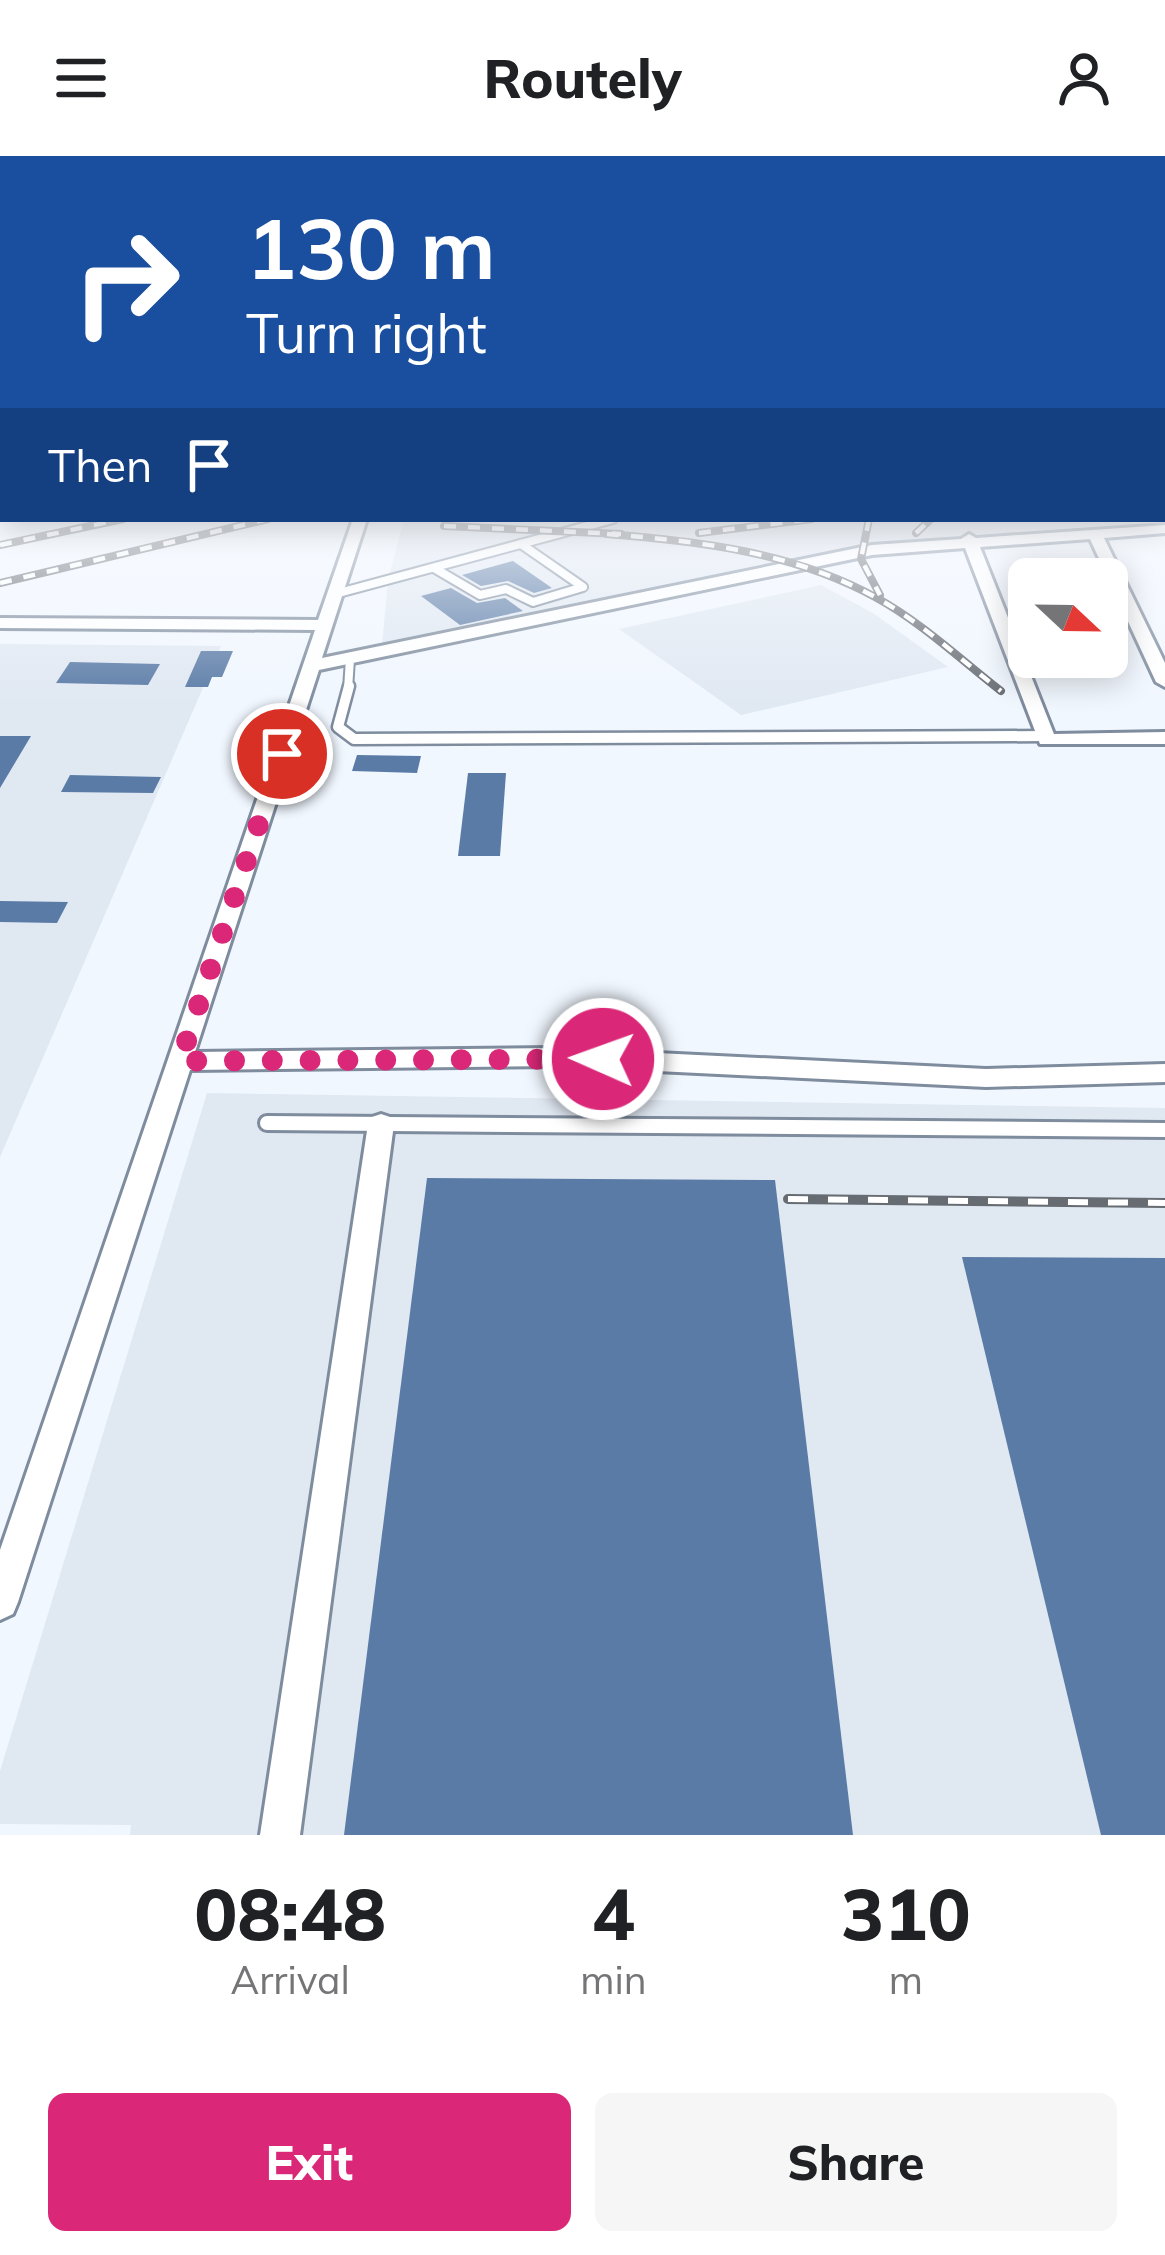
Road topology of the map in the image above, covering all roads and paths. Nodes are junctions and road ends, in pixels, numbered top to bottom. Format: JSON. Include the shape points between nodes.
{"nodes":[{"id":1,"x":350,"y":548,"type":"edge"},
{"id":2,"x":505,"y":548,"type":"edge"},
{"id":3,"x":527,"y":548,"type":"edge"},
{"id":4,"x":887,"y":548,"type":"edge"},
{"id":5,"x":973,"y":548,"type":"edge"},
{"id":6,"x":1102,"y":548,"type":"edge"},
{"id":7,"x":434,"y":568,"type":"junction"},
{"id":8,"x":335,"y":594,"type":"junction"},
{"id":9,"x":0,"y":623,"type":"edge"},
{"id":10,"x":325,"y":625,"type":"junction"},
{"id":11,"x":350,"y":658,"type":"junction"},
{"id":12,"x":311,"y":666,"type":"junction"},
{"id":13,"x":1165,"y":682,"type":"edge"},
{"id":14,"x":1045,"y":736,"type":"junction"},
{"id":15,"x":1165,"y":738,"type":"edge"},
{"id":16,"x":180,"y":1061,"type":"junction"},
{"id":17,"x":1165,"y":1073,"type":"edge"},
{"id":18,"x":267,"y":1123,"type":"dead end"},
{"id":19,"x":381,"y":1124,"type":"junction"},
{"id":20,"x":1165,"y":1130,"type":"edge"},
{"id":21,"x":0,"y":1602,"type":"edge"},
{"id":22,"x":280,"y":1835,"type":"edge"}],
"edges":[{"from":1,"to":8,"type":"street"},
{"from":2,"to":7,"type":"lane"},
{"from":3,"to":7,"type":"lane","via":[[583,587],[533,602],[506,589],[480,595]]},
{"from":4,"to":11,"type":"street"},
{"from":5,"to":14,"type":"street"},
{"from":6,"to":13,"type":"street"},
{"from":7,"to":8,"type":"lane"},
{"from":8,"to":10,"type":"street"},
{"from":9,"to":10,"type":"street"},
{"from":10,"to":12,"type":"street"},
{"from":11,"to":12,"type":"street"},
{"from":11,"to":14,"type":"lane","via":[[338,727],[354,739]]},
{"from":12,"to":16,"type":"street"},
{"from":14,"to":15,"type":"street"},
{"from":16,"to":17,"type":"street","via":[[555,1057],[986,1078]]},
{"from":16,"to":21,"type":"street"},
{"from":18,"to":19,"type":"lane"},
{"from":19,"to":20,"type":"lane"},
{"from":19,"to":22,"type":"street"}]}
